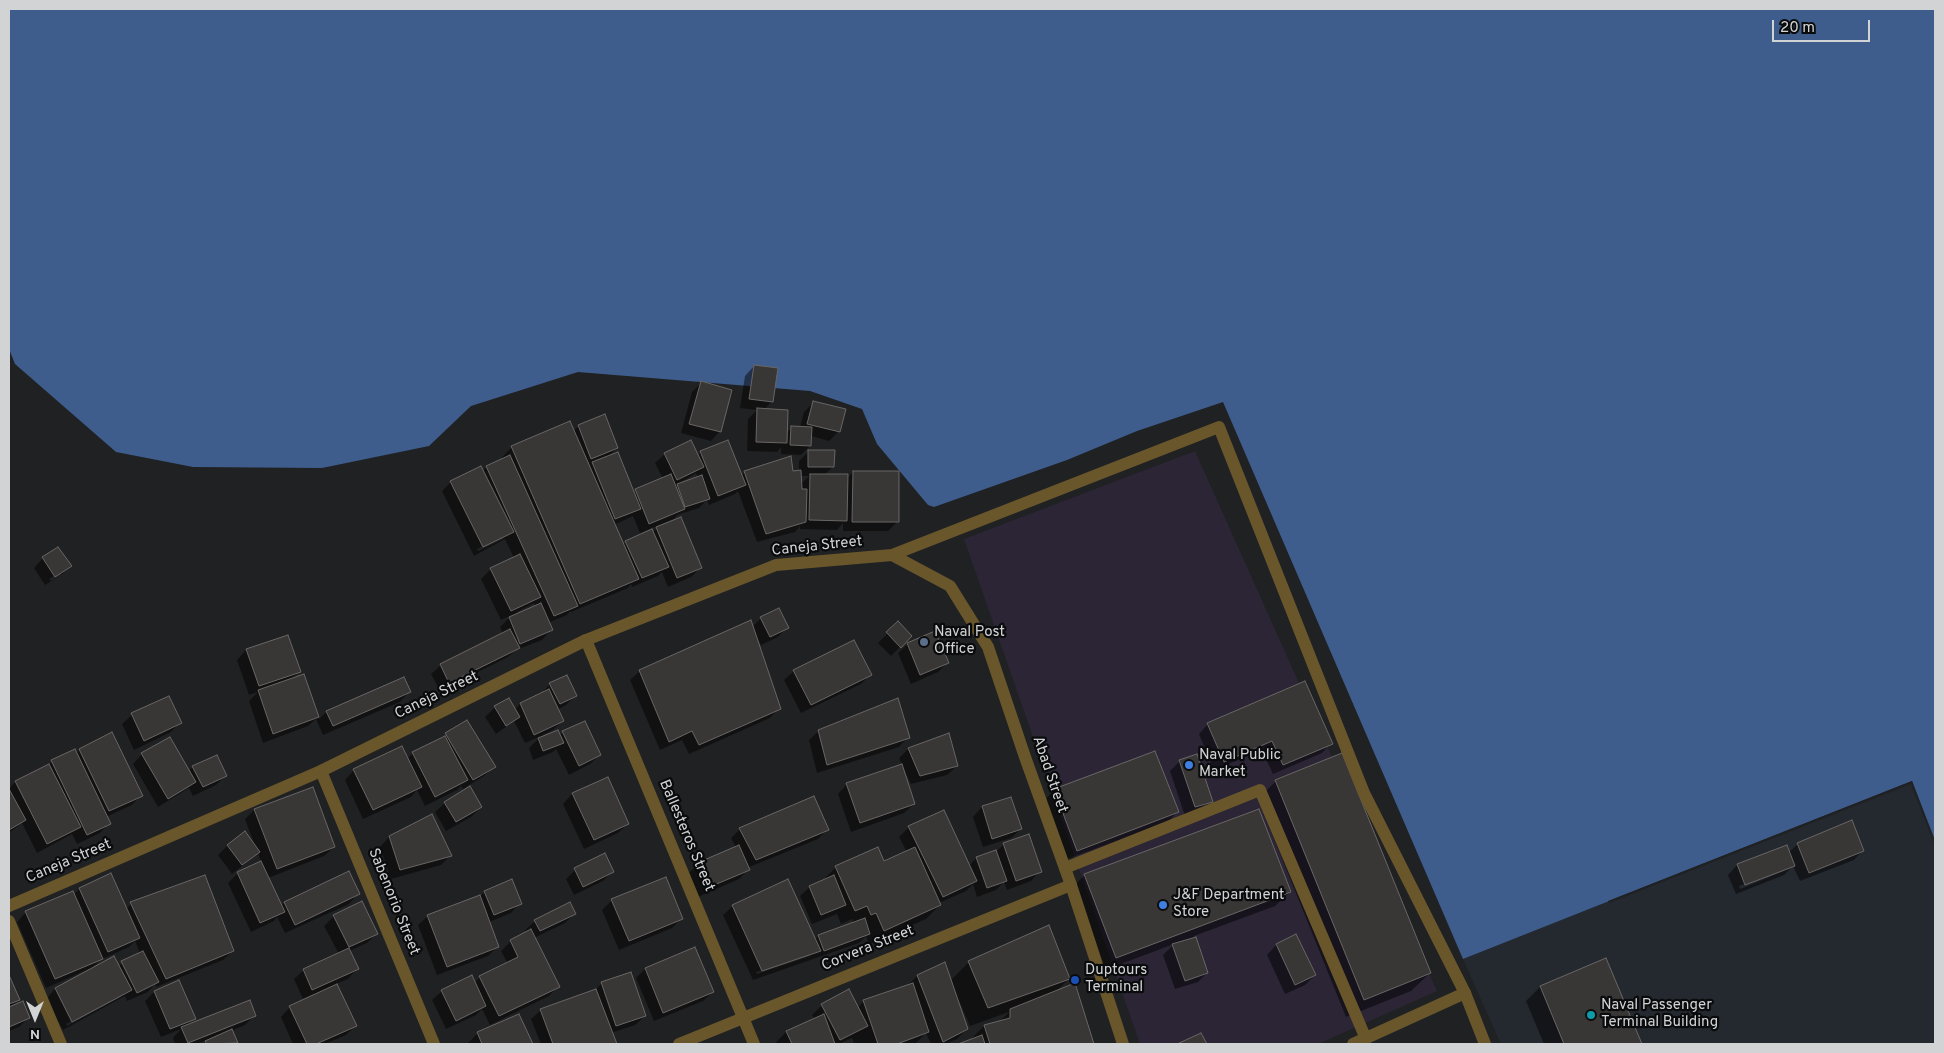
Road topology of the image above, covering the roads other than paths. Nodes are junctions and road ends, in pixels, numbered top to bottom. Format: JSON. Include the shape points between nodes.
{"nodes":[{"id":1,"x":892,"y":555,"type":"junction"},
{"id":2,"x":586,"y":640,"type":"junction"},
{"id":3,"x":321,"y":771,"type":"junction"},
{"id":4,"x":1065,"y":868,"type":"junction"},
{"id":5,"x":1071,"y":885,"type":"junction"},
{"id":6,"x":9,"y":906,"type":"edge"},
{"id":7,"x":9,"y":921,"type":"edge"},
{"id":8,"x":1465,"y":993,"type":"junction"},
{"id":9,"x":744,"y":1017,"type":"junction"},
{"id":10,"x":1366,"y":1039,"type":"junction"},
{"id":11,"x":60,"y":1044,"type":"edge"},
{"id":12,"x":434,"y":1044,"type":"edge"},
{"id":13,"x":679,"y":1044,"type":"edge"},
{"id":14,"x":754,"y":1044,"type":"edge"},
{"id":15,"x":1123,"y":1044,"type":"edge"},
{"id":16,"x":1353,"y":1044,"type":"edge"},
{"id":17,"x":1485,"y":1044,"type":"edge"}],
"edges":[{"from":1,"to":2,"type":"street","name":"Caneja Street","via":[[776,565]]},
{"from":1,"to":4,"type":"street","name":"Abad Street","via":[[950,586],[988,646]]},
{"from":1,"to":8,"type":"street","name":"Caneja Street","via":[[1219,427],[1364,793]]},
{"from":2,"to":3,"type":"street","name":"Caneja Street"},
{"from":2,"to":9,"type":"street","name":"Ballesteros Street"},
{"from":3,"to":6,"type":"street","name":"Caneja Street"},
{"from":3,"to":12,"type":"street","name":"Sabenorio Street"},
{"from":4,"to":5,"type":"street","name":"Abad Street"},
{"from":4,"to":10,"type":"street","via":[[1260,790]]},
{"from":5,"to":9,"type":"street","name":"Corvera Street"},
{"from":5,"to":15,"type":"street","name":"Abad Street"},
{"from":7,"to":11,"type":"street"},
{"from":8,"to":10,"type":"street"},
{"from":8,"to":17,"type":"street"},
{"from":9,"to":13,"type":"street","name":"Corvera Street"},
{"from":9,"to":14,"type":"street","name":"Ballesteros Street"},
{"from":10,"to":16,"type":"street"}]}
